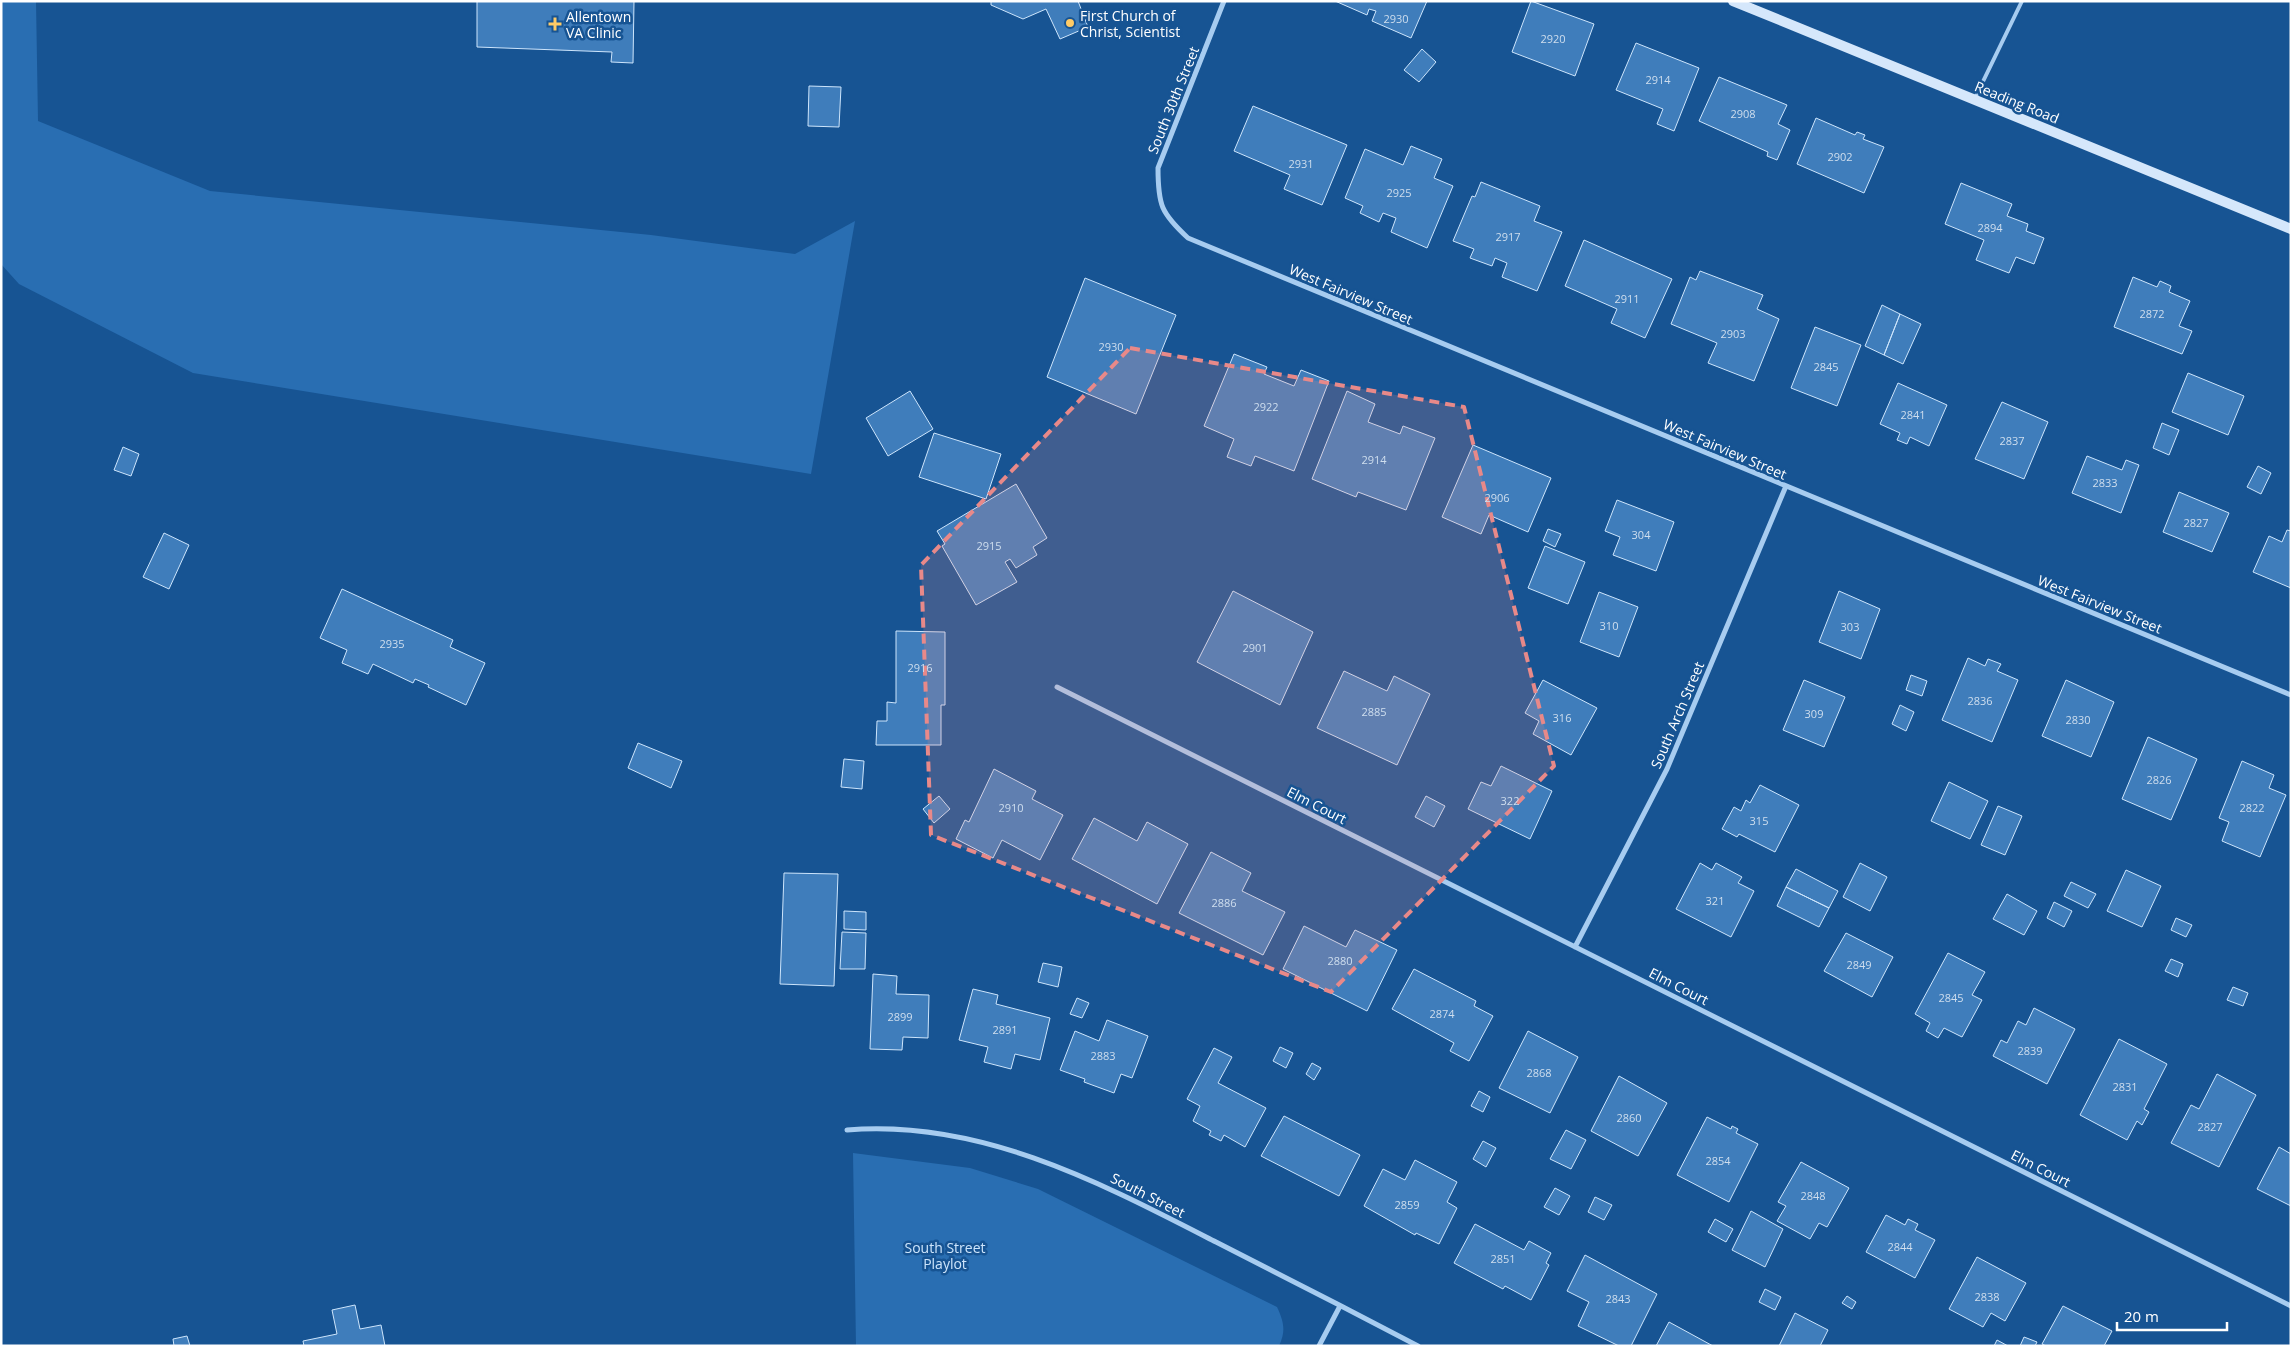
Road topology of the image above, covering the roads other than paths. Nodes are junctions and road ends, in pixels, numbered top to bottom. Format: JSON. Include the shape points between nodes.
{"nodes":[{"id":1,"x":1224,"y":1,"type":"edge"},
{"id":2,"x":1733,"y":1,"type":"edge"},
{"id":3,"x":2022,"y":1,"type":"edge"},
{"id":4,"x":1974,"y":100,"type":"junction"},
{"id":5,"x":1163,"y":209,"type":"joint"},
{"id":6,"x":2291,"y":229,"type":"edge"},
{"id":7,"x":1786,"y":486,"type":"junction"},
{"id":8,"x":1057,"y":687,"type":"dead end"},
{"id":9,"x":2291,"y":695,"type":"edge"},
{"id":10,"x":1575,"y":946,"type":"junction"},
{"id":11,"x":847,"y":1130,"type":"dead end"},
{"id":12,"x":1340,"y":1306,"type":"junction"},
{"id":13,"x":2291,"y":1306,"type":"edge"},
{"id":14,"x":1319,"y":1346,"type":"edge"},
{"id":15,"x":1418,"y":1346,"type":"edge"}],
"edges":[{"from":1,"to":5,"type":"street","name":"South 30th Street","via":[[1158,168],[1158,193]]},
{"from":2,"to":4,"type":"street","name":"Reading Road"},
{"from":3,"to":4,"type":"lane"},
{"from":4,"to":6,"type":"street","name":"Reading Road"},
{"from":5,"to":7,"type":"street","name":"West Fairview Street","via":[[1168,219],[1188,238]]},
{"from":7,"to":9,"type":"street","name":"West Fairview Street"},
{"from":7,"to":10,"type":"street","name":"South Arch Street","via":[[1666,769]]},
{"from":8,"to":10,"type":"street","name":"Elm Court"},
{"from":10,"to":13,"type":"street","name":"Elm Court"},
{"from":11,"to":12,"type":"street","name":"South Street","via":[[913,1130],[978,1142],[1042,1160],[1104,1184]]},
{"from":12,"to":14,"type":"street"},
{"from":12,"to":15,"type":"street","name":"South Street"}]}
